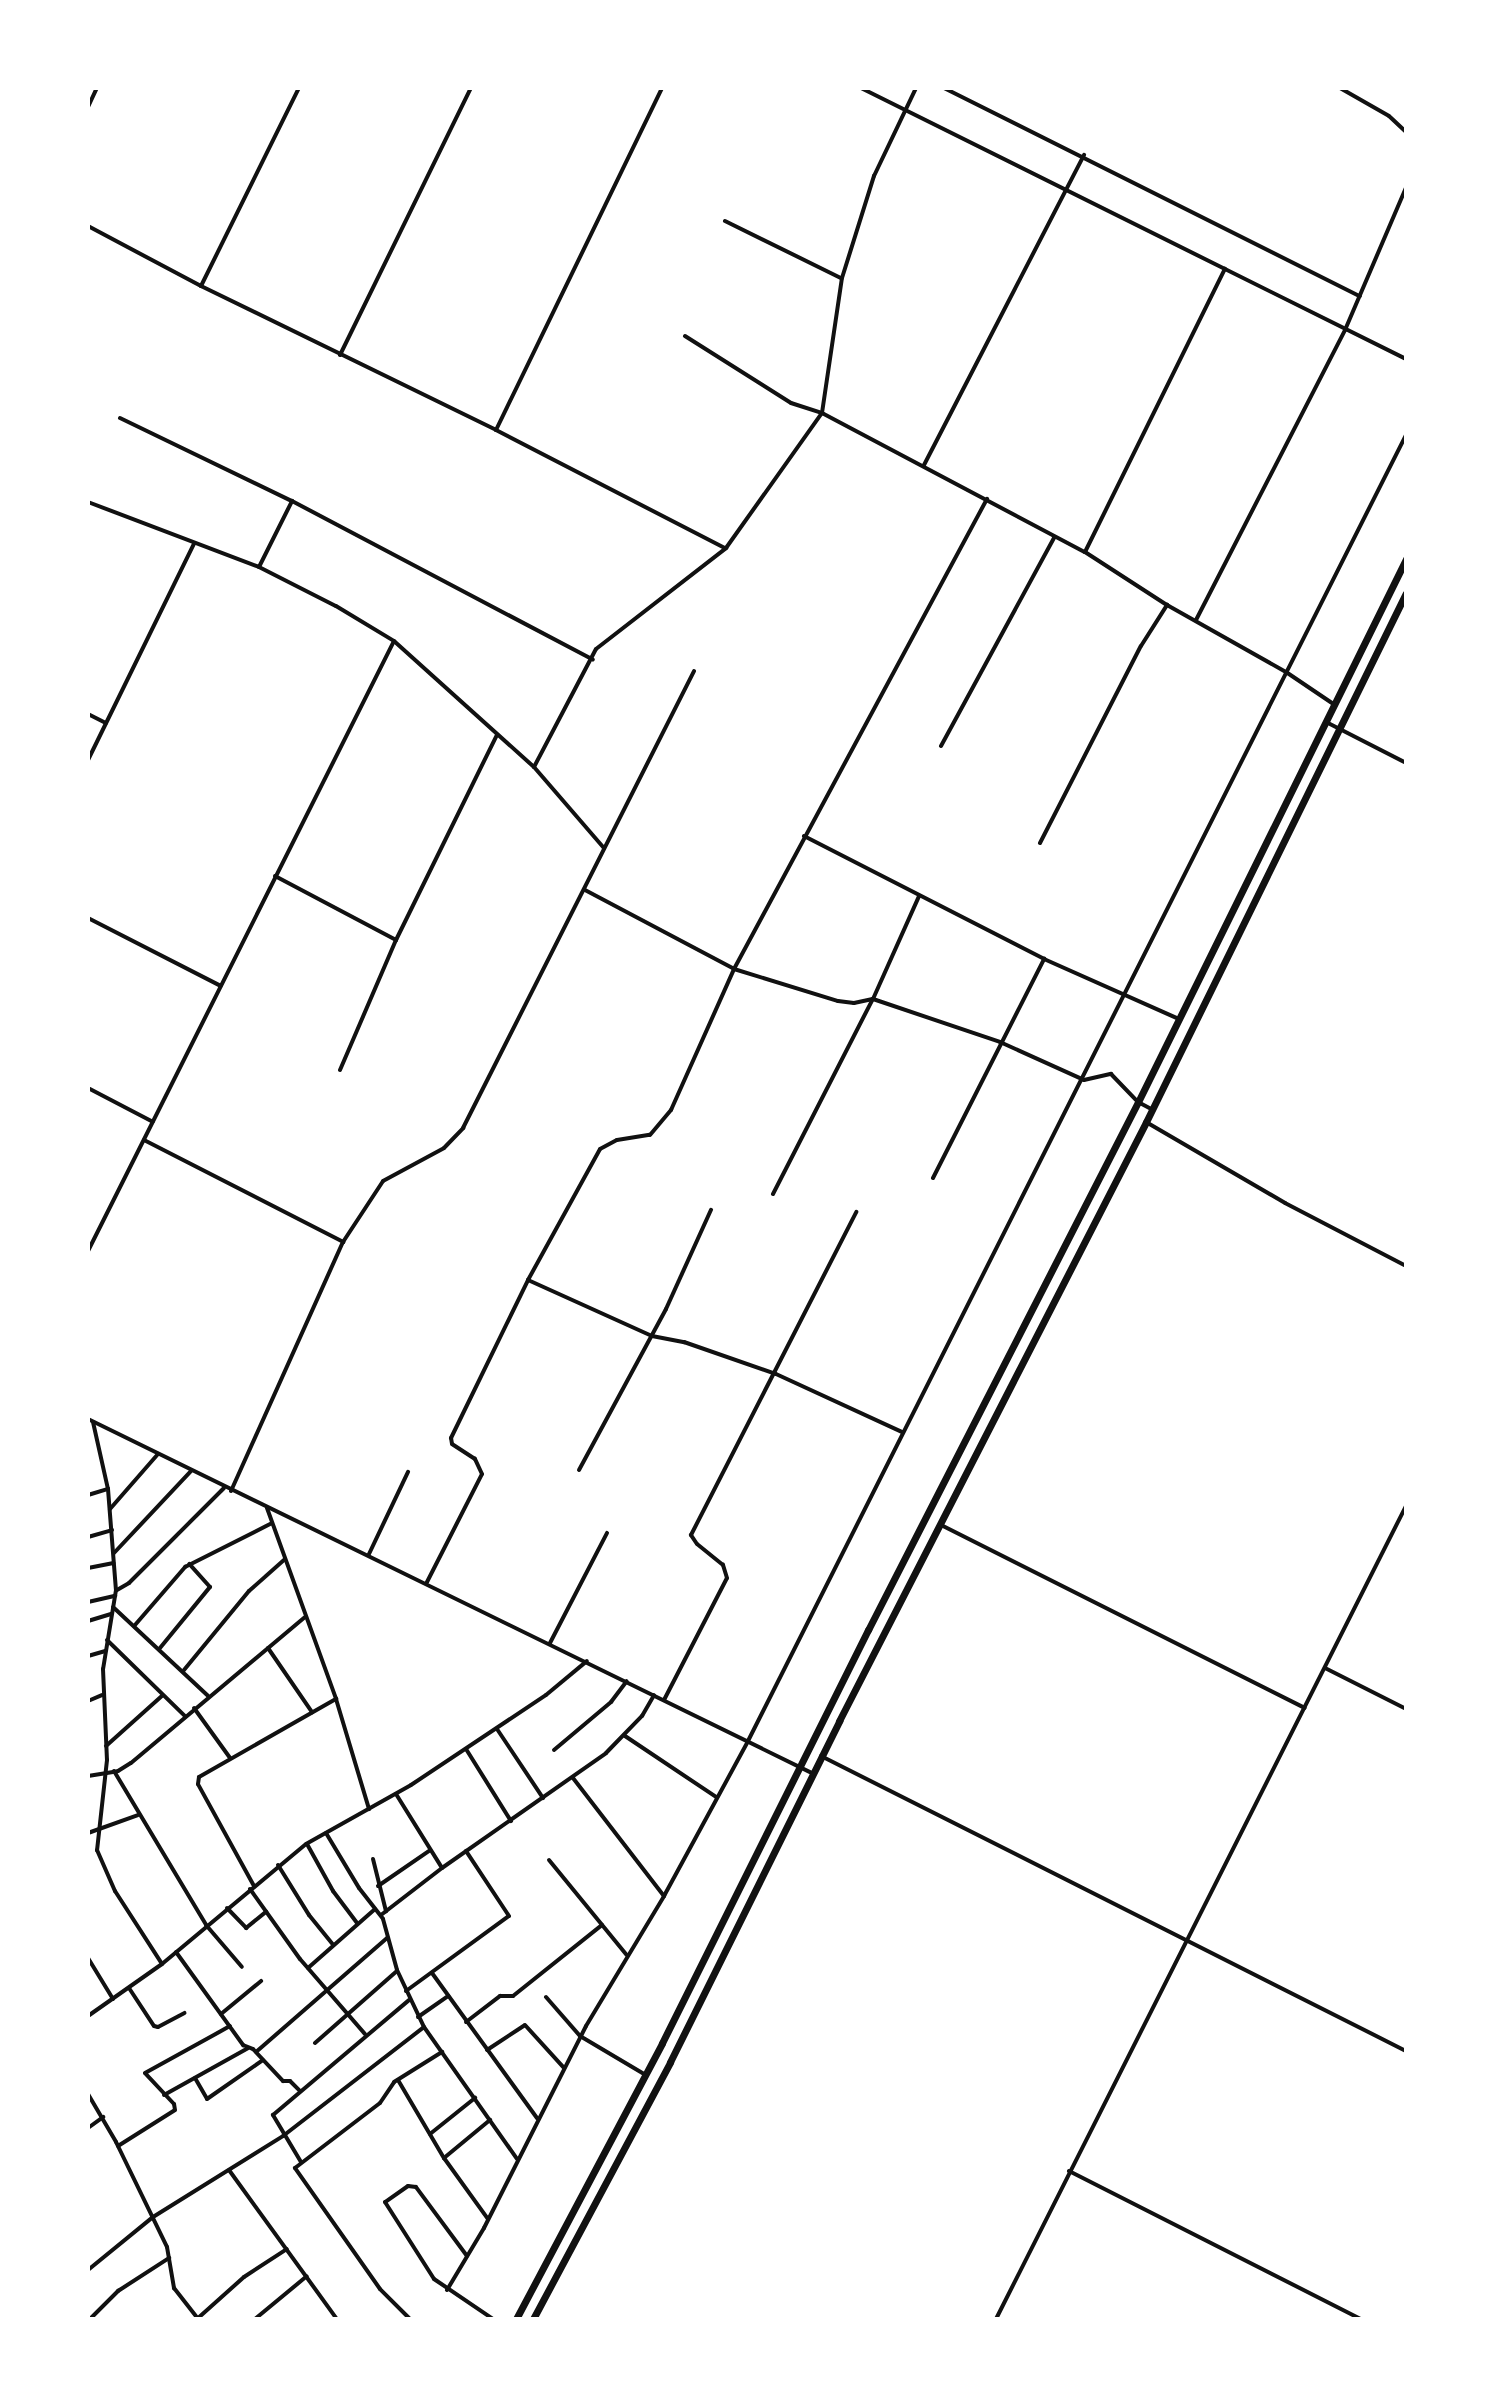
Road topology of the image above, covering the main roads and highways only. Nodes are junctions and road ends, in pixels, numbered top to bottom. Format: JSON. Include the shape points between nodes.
{"nodes":[{"id":1,"x":1406,"y":559,"type":"edge"},
{"id":2,"x":1406,"y":593,"type":"edge"},
{"id":3,"x":516,"y":2319,"type":"edge"},
{"id":4,"x":533,"y":2319,"type":"edge"}],
"edges":[{"from":1,"to":3,"type":"main road","via":[[1138,1102]]},
{"from":2,"to":4,"type":"main road","via":[[1153,1110],[670,2062]]}]}
